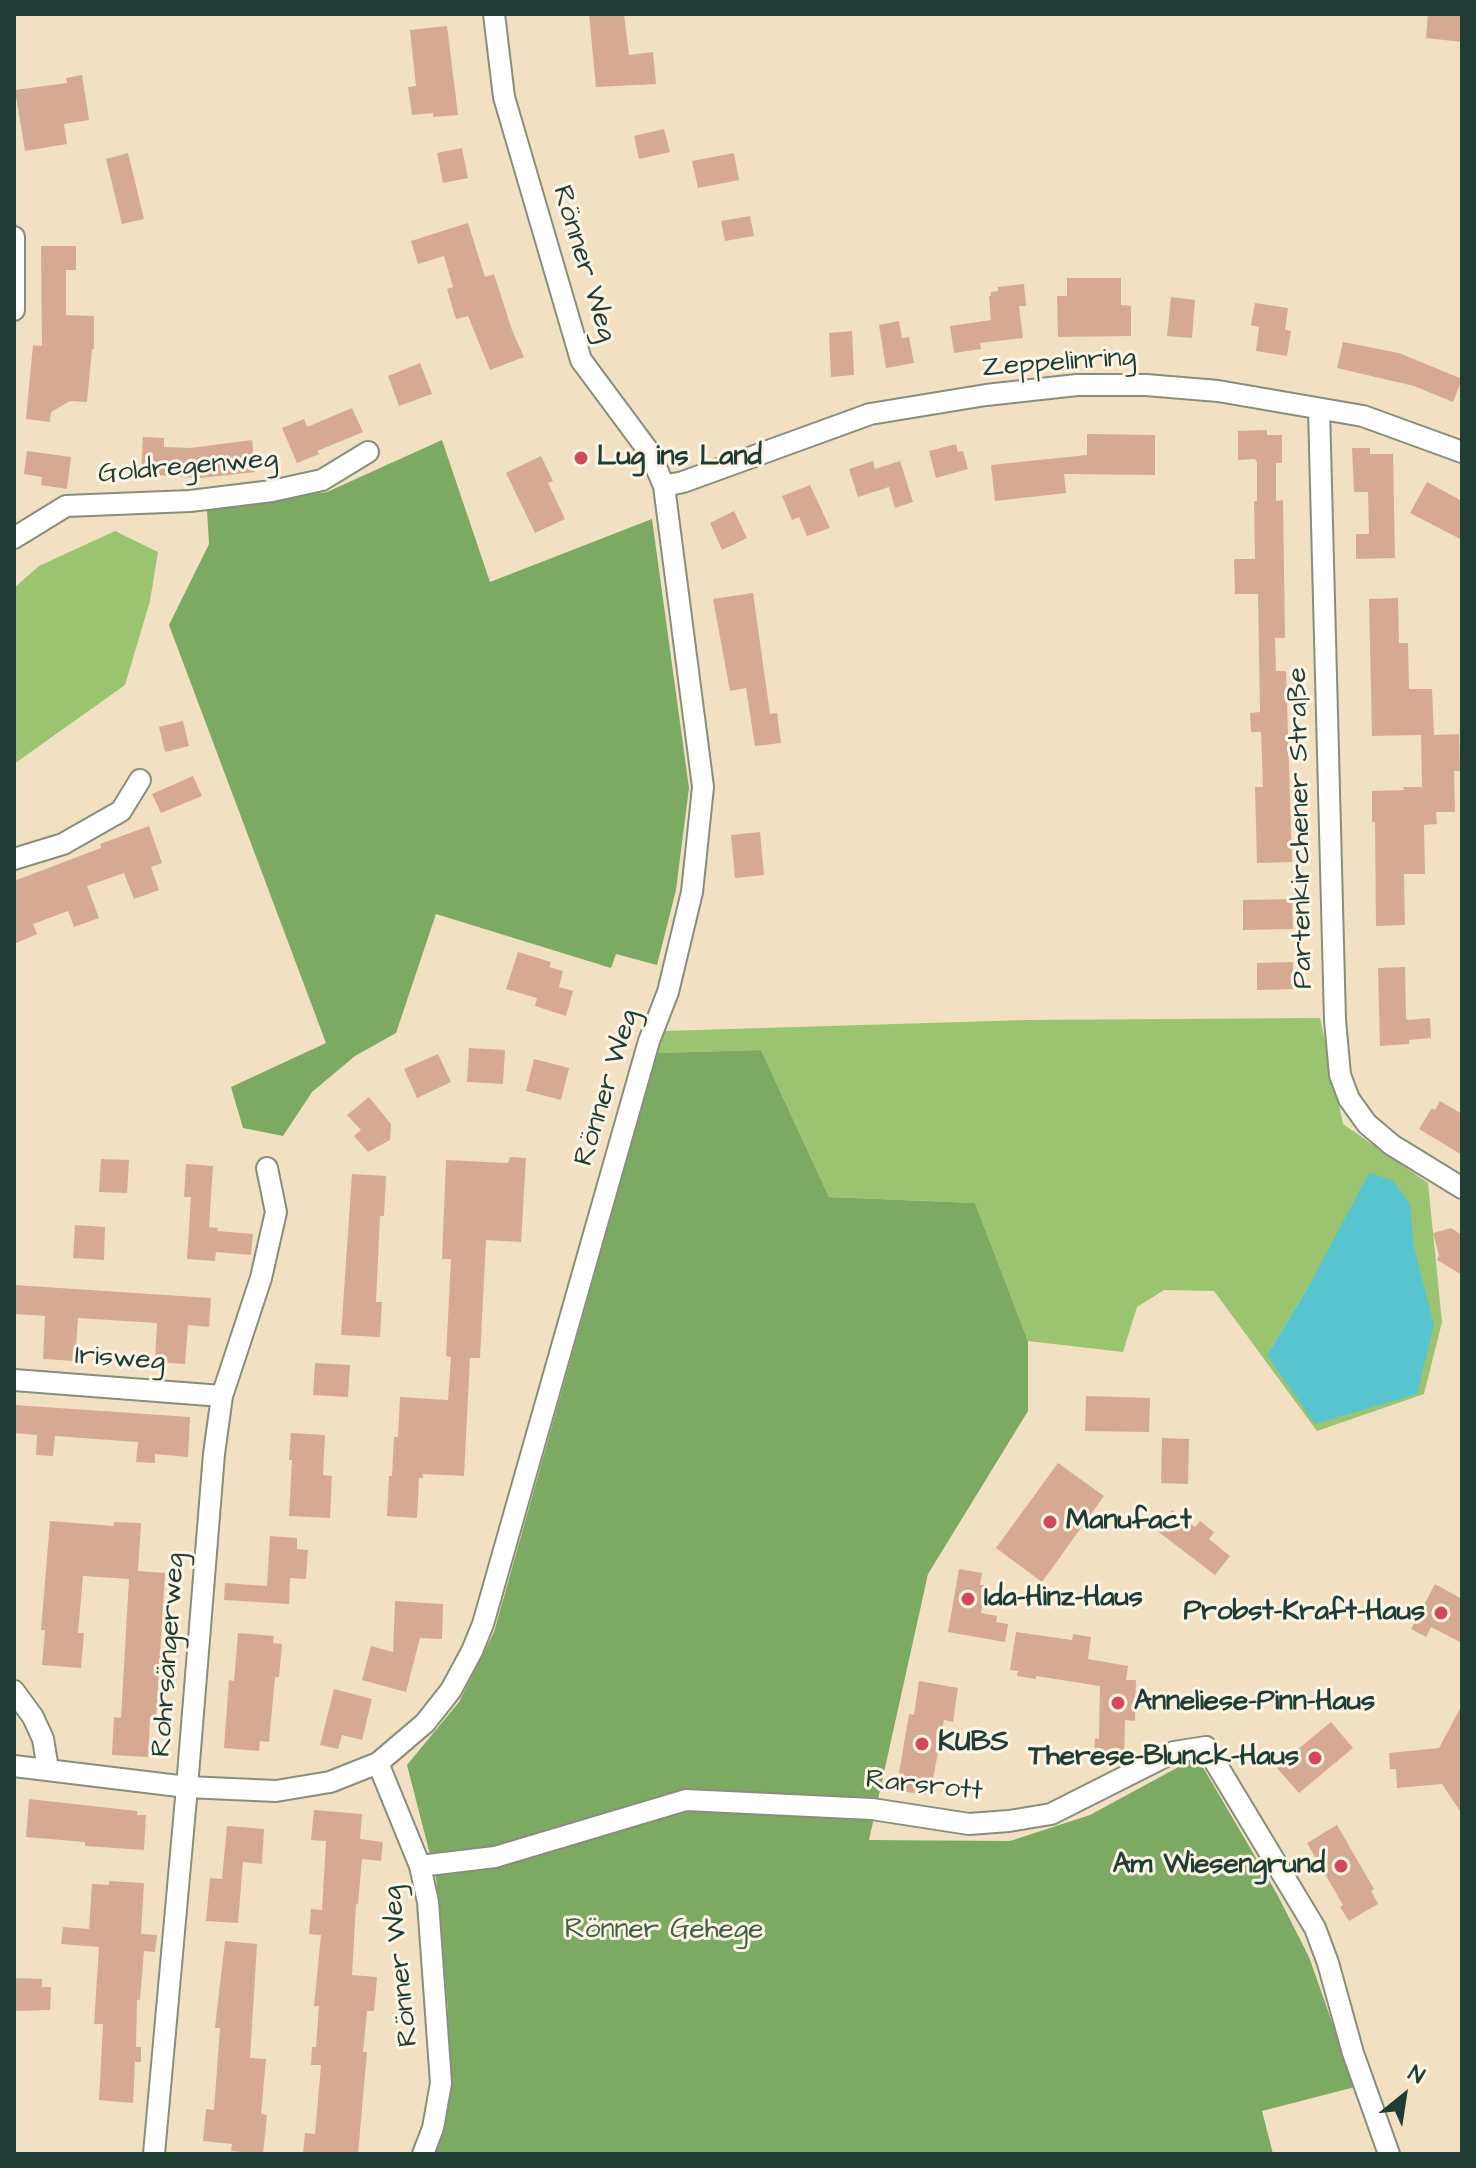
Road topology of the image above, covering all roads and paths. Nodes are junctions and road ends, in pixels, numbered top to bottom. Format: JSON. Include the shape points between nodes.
{"nodes":[{"id":1,"x":494,"y":14,"type":"edge"},
{"id":2,"x":14,"y":237,"type":"edge"},
{"id":3,"x":14,"y":310,"type":"edge"},
{"id":4,"x":1319,"y":409,"type":"junction"},
{"id":5,"x":368,"y":452,"type":"dead end"},
{"id":6,"x":1462,"y":452,"type":"edge"},
{"id":7,"x":664,"y":486,"type":"junction"},
{"id":8,"x":14,"y":538,"type":"edge"},
{"id":9,"x":140,"y":780,"type":"dead end"},
{"id":10,"x":14,"y":859,"type":"edge"},
{"id":11,"x":267,"y":1168,"type":"dead end"},
{"id":12,"x":1462,"y":1188,"type":"edge"},
{"id":13,"x":14,"y":1380,"type":"edge"},
{"id":14,"x":222,"y":1396,"type":"junction"},
{"id":15,"x":14,"y":1691,"type":"edge"},
{"id":16,"x":378,"y":1763,"type":"junction"},
{"id":17,"x":14,"y":1766,"type":"edge"},
{"id":18,"x":48,"y":1769,"type":"junction"},
{"id":19,"x":187,"y":1787,"type":"junction"},
{"id":20,"x":420,"y":1866,"type":"junction"},
{"id":21,"x":154,"y":2154,"type":"edge"},
{"id":22,"x":423,"y":2154,"type":"edge"},
{"id":23,"x":1389,"y":2154,"type":"edge"}],
"edges":[{"from":1,"to":7,"type":"street","name":"Rönner Weg","via":[[504,97],[581,360],[650,453]]},
{"from":2,"to":3,"type":"street"},
{"from":4,"to":6,"type":"street","name":"Zeppelinring","via":[[1363,416]]},
{"from":4,"to":7,"type":"street","name":"Zeppelinring","via":[[1146,385],[1077,385],[986,395],[870,414]]},
{"from":4,"to":12,"type":"street","name":"Partenkirchener Straße","via":[[1340,1075],[1367,1124]]},
{"from":5,"to":8,"type":"street","name":"Goldregenweg","via":[[322,480],[272,491],[190,501],[66,506]]},
{"from":7,"to":16,"type":"street","name":"Rönner Weg","via":[[703,787],[692,892],[668,992],[649,1041],[483,1624],[451,1690],[425,1723]]},
{"from":9,"to":10,"type":"street","via":[[121,811],[63,844]]},
{"from":11,"to":14,"type":"street","name":"Rohrsängerweg","via":[[276,1212],[261,1278]]},
{"from":13,"to":14,"type":"street","name":"Irisweg"},
{"from":14,"to":19,"type":"street","name":"Rohrsängerweg"},
{"from":15,"to":18,"type":"street","via":[[39,1729]]},
{"from":16,"to":19,"type":"street","via":[[330,1782],[276,1791]]},
{"from":16,"to":20,"type":"street","name":"Rönner Weg"},
{"from":17,"to":18,"type":"street"},
{"from":18,"to":19,"type":"street"},
{"from":19,"to":21,"type":"street","name":"Rohrsängerweg"},
{"from":20,"to":22,"type":"street","name":"Rönner Weg","via":[[428,1902],[441,2083]]},
{"from":20,"to":23,"type":"street","name":"Rarsrott","via":[[495,1857],[686,1800],[872,1809],[969,1824],[1009,1821],[1051,1814],[1174,1752],[1206,1747],[1315,1928]]}]}
